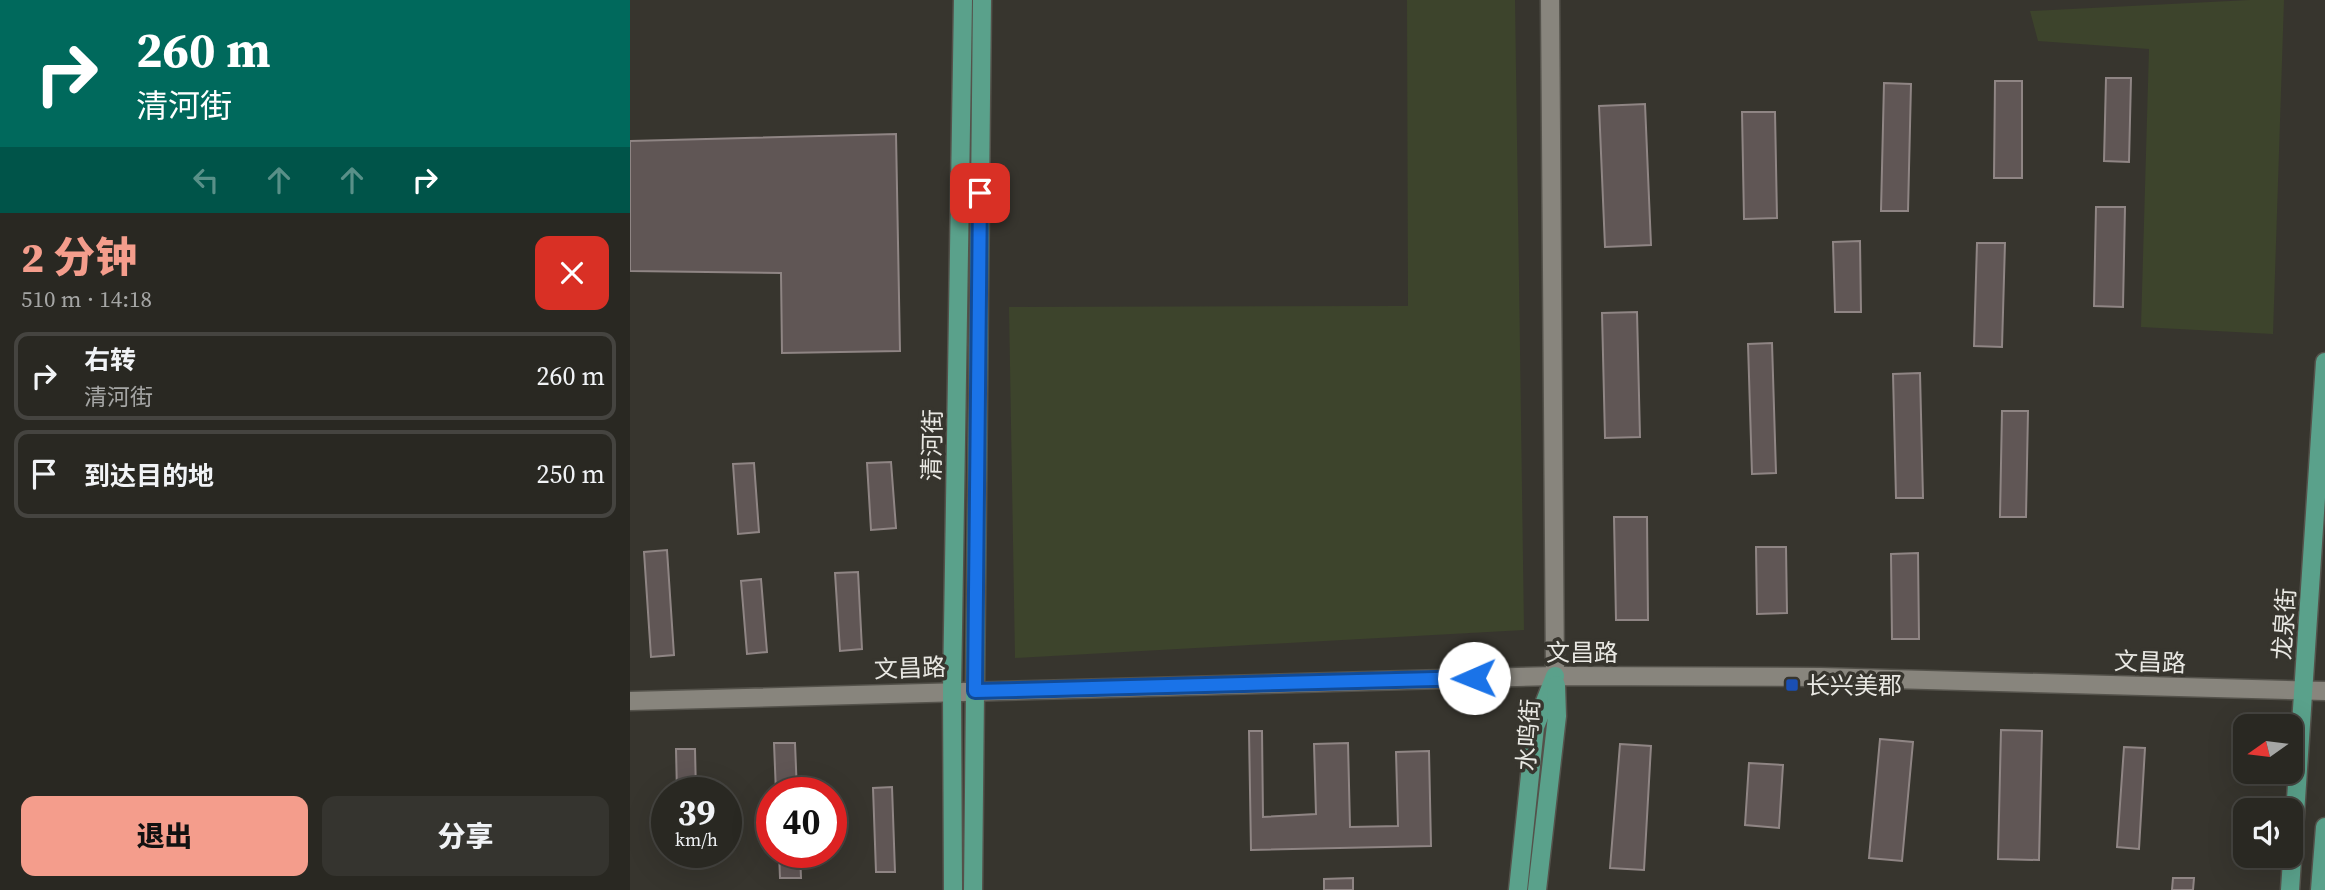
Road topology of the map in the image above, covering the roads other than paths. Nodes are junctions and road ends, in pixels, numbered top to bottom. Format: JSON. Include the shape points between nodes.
{"nodes":[{"id":1,"x":963,"y":0,"type":"edge"},
{"id":2,"x":982,"y":0,"type":"edge"},
{"id":3,"x":1550,"y":0,"type":"edge"},
{"id":4,"x":2325,"y":362,"type":"edge"},
{"id":5,"x":1555,"y":676,"type":"junction"},
{"id":6,"x":2304,"y":690,"type":"junction"},
{"id":7,"x":953,"y":691,"type":"junction"},
{"id":8,"x":975,"y":691,"type":"junction"},
{"id":9,"x":2325,"y":691,"type":"edge"},
{"id":10,"x":630,"y":701,"type":"edge"},
{"id":11,"x":2325,"y":827,"type":"edge"},
{"id":12,"x":953,"y":890,"type":"edge"},
{"id":13,"x":973,"y":890,"type":"edge"},
{"id":14,"x":1518,"y":890,"type":"edge"},
{"id":15,"x":1537,"y":890,"type":"edge"},
{"id":16,"x":2290,"y":890,"type":"edge"},
{"id":17,"x":2320,"y":890,"type":"edge"}],
"edges":[{"from":1,"to":7,"type":"main road","name":"清河街"},
{"from":2,"to":8,"type":"main road","name":"清河街"},
{"from":3,"to":5,"type":"street"},
{"from":4,"to":6,"type":"main road","name":"龙泉街"},
{"from":5,"to":6,"type":"street","name":"文昌路","via":[[1819,677]]},
{"from":5,"to":8,"type":"street","name":"文昌路"},
{"from":5,"to":14,"type":"main road","name":"水鸣街","via":[[1535,727]]},
{"from":5,"to":15,"type":"main road","name":"水鸣街","via":[[1557,716]]},
{"from":6,"to":9,"type":"street","name":"文昌路"},
{"from":6,"to":16,"type":"main road","name":"龙泉街"},
{"from":7,"to":8,"type":"street","name":"文昌路"},
{"from":7,"to":10,"type":"street","name":"文昌路"},
{"from":7,"to":12,"type":"main road","name":"清河街"},
{"from":8,"to":13,"type":"main road","name":"清河街"},
{"from":11,"to":17,"type":"main road"}]}
